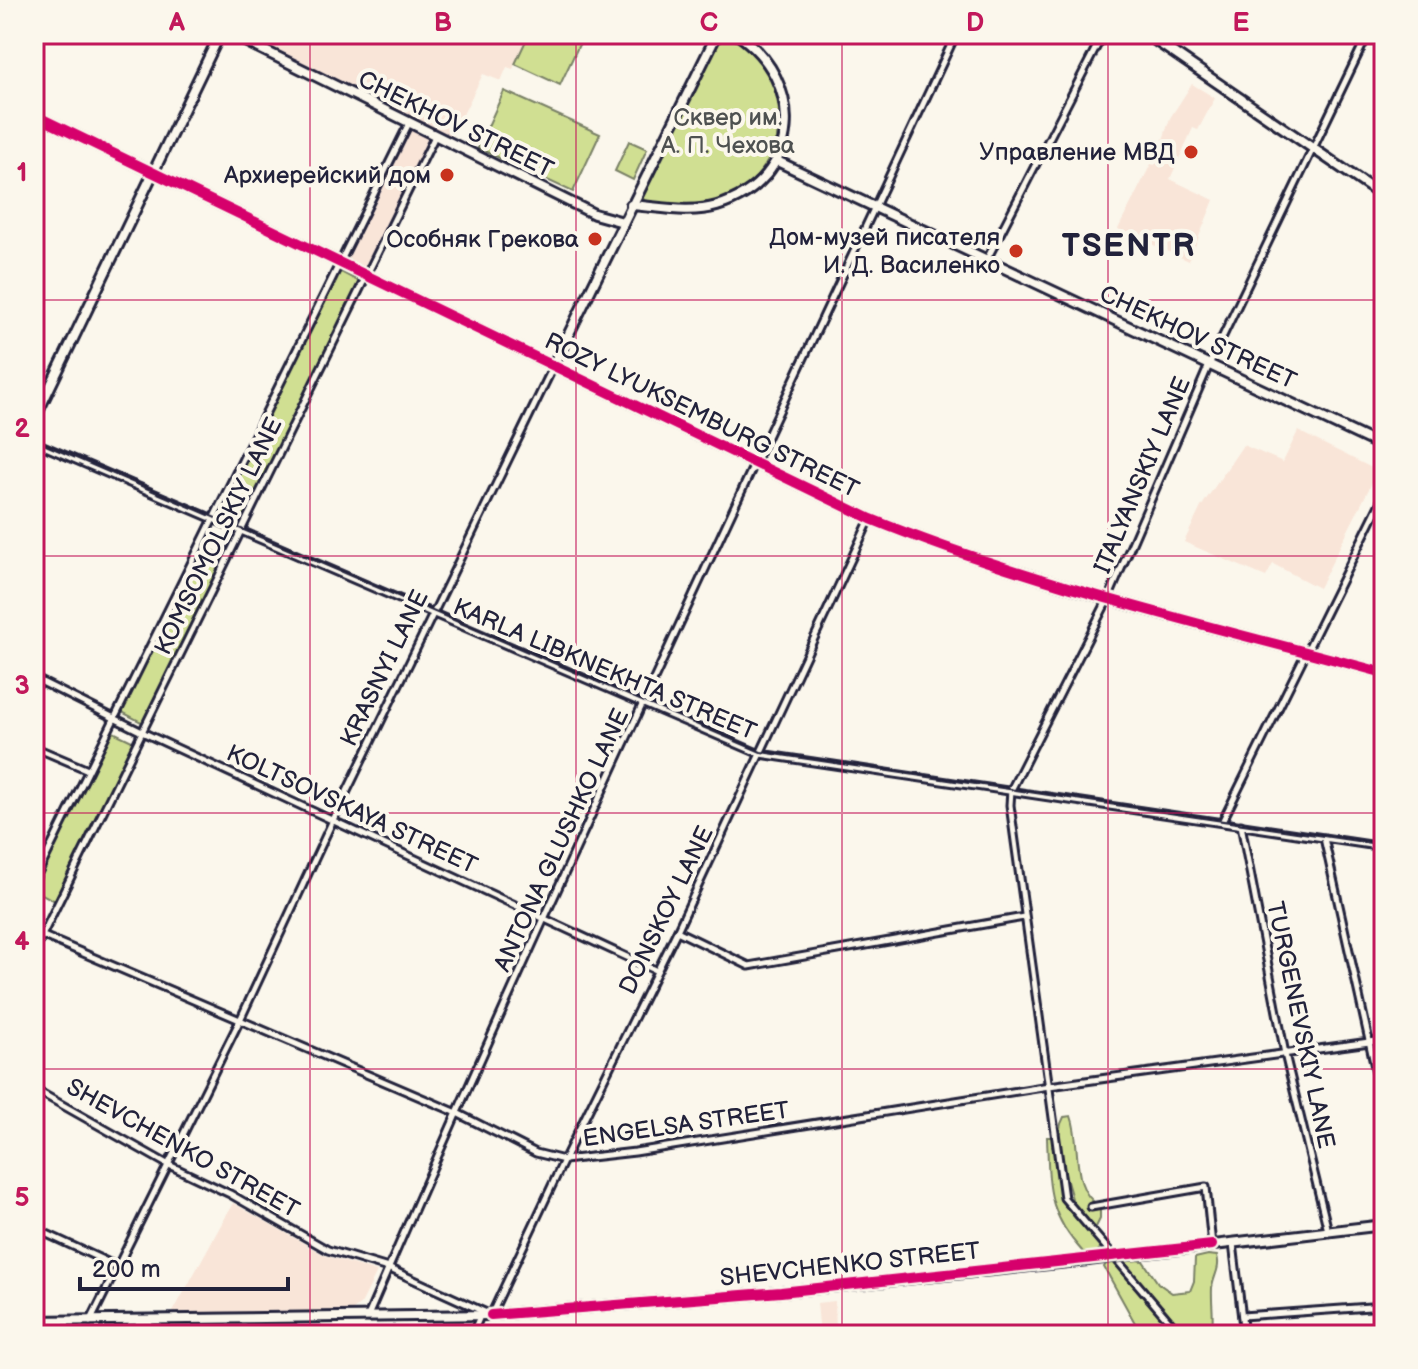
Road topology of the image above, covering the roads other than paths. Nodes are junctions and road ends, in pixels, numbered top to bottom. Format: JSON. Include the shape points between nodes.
{"nodes":[{"id":1,"x":220,"y":34,"type":"edge"},
{"id":2,"x":231,"y":34,"type":"edge"},
{"id":3,"x":717,"y":34,"type":"edge"},
{"id":4,"x":737,"y":34,"type":"edge"},
{"id":5,"x":956,"y":34,"type":"edge"},
{"id":6,"x":1103,"y":34,"type":"edge"},
{"id":7,"x":1147,"y":34,"type":"edge"},
{"id":8,"x":1368,"y":34,"type":"edge"},
{"id":9,"x":34,"y":115,"type":"edge"},
{"id":10,"x":409,"y":123,"type":"junction"},
{"id":11,"x":435,"y":136,"type":"junction"},
{"id":12,"x":1313,"y":149,"type":"junction"},
{"id":13,"x":777,"y":161,"type":"junction"},
{"id":14,"x":154,"y":172,"type":"junction"},
{"id":15,"x":1384,"y":197,"type":"edge"},
{"id":16,"x":631,"y":205,"type":"junction"},
{"id":17,"x":874,"y":209,"type":"junction"},
{"id":18,"x":623,"y":222,"type":"junction"},
{"id":19,"x":987,"y":260,"type":"junction"},
{"id":20,"x":340,"y":263,"type":"junction"},
{"id":21,"x":366,"y":276,"type":"junction"},
{"id":22,"x":1209,"y":365,"type":"junction"},
{"id":23,"x":553,"y":366,"type":"junction"},
{"id":24,"x":34,"y":420,"type":"edge"},
{"id":25,"x":34,"y":442,"type":"edge"},
{"id":26,"x":1384,"y":447,"type":"edge"},
{"id":27,"x":755,"y":463,"type":"junction"},
{"id":28,"x":1384,"y":495,"type":"edge"},
{"id":29,"x":213,"y":519,"type":"junction"},
{"id":30,"x":871,"y":519,"type":"junction"},
{"id":31,"x":241,"y":532,"type":"junction"},
{"id":32,"x":1108,"y":599,"type":"junction"},
{"id":33,"x":432,"y":615,"type":"junction"},
{"id":34,"x":1308,"y":652,"type":"junction"},
{"id":35,"x":1384,"y":673,"type":"edge"},
{"id":36,"x":34,"y":678,"type":"edge"},
{"id":37,"x":644,"y":703,"type":"junction"},
{"id":38,"x":115,"y":717,"type":"junction"},
{"id":39,"x":142,"y":732,"type":"junction"},
{"id":40,"x":34,"y":747,"type":"edge"},
{"id":41,"x":760,"y":754,"type":"junction"},
{"id":42,"x":89,"y":770,"type":"junction"},
{"id":43,"x":1011,"y":790,"type":"junction"},
{"id":44,"x":333,"y":820,"type":"junction"},
{"id":45,"x":1222,"y":822,"type":"junction"},
{"id":46,"x":1241,"y":825,"type":"junction"},
{"id":47,"x":1324,"y":838,"type":"junction"},
{"id":48,"x":1384,"y":847,"type":"edge"},
{"id":49,"x":34,"y":881,"type":"edge"},
{"id":50,"x":1024,"y":917,"type":"junction"},
{"id":51,"x":544,"y":919,"type":"junction"},
{"id":52,"x":677,"y":931,"type":"junction"},
{"id":53,"x":34,"y":932,"type":"edge"},
{"id":54,"x":42,"y":936,"type":"junction"},
{"id":55,"x":34,"y":952,"type":"edge"},
{"id":56,"x":657,"y":971,"type":"junction"},
{"id":57,"x":241,"y":1018,"type":"junction"},
{"id":58,"x":1384,"y":1040,"type":"edge"},
{"id":59,"x":1368,"y":1042,"type":"junction"},
{"id":60,"x":1285,"y":1054,"type":"junction"},
{"id":61,"x":1049,"y":1086,"type":"junction"},
{"id":62,"x":34,"y":1089,"type":"edge"},
{"id":63,"x":1384,"y":1108,"type":"edge"},
{"id":64,"x":455,"y":1112,"type":"junction"},
{"id":65,"x":564,"y":1160,"type":"junction"},
{"id":66,"x":167,"y":1164,"type":"junction"},
{"id":67,"x":1091,"y":1207,"type":"dead end"},
{"id":68,"x":1384,"y":1225,"type":"edge"},
{"id":69,"x":34,"y":1228,"type":"edge"},
{"id":70,"x":1328,"y":1231,"type":"junction"},
{"id":71,"x":1233,"y":1243,"type":"junction"},
{"id":72,"x":1212,"y":1245,"type":"junction"},
{"id":73,"x":116,"y":1266,"type":"junction"},
{"id":74,"x":388,"y":1268,"type":"junction"},
{"id":75,"x":1384,"y":1306,"type":"edge"},
{"id":76,"x":491,"y":1315,"type":"junction"},
{"id":77,"x":367,"y":1316,"type":"junction"},
{"id":78,"x":480,"y":1316,"type":"junction"},
{"id":79,"x":1242,"y":1316,"type":"junction"},
{"id":80,"x":34,"y":1321,"type":"edge"},
{"id":81,"x":90,"y":1322,"type":"junction"},
{"id":82,"x":472,"y":1335,"type":"edge"},
{"id":83,"x":1181,"y":1335,"type":"edge"},
{"id":84,"x":1244,"y":1335,"type":"edge"}],
"edges":[{"from":1,"to":14,"type":"street"},
{"from":2,"to":10,"type":"street","name":"CHEKHOV STREET"},
{"from":3,"to":16,"type":"street","name":"KRASNYI LANE"},
{"from":4,"to":13,"type":"street","via":[[767,61],[781,88],[786,119]]},
{"from":5,"to":17,"type":"street","name":"ANTONA GLUSHKO LANE"},
{"from":6,"to":19,"type":"street"},
{"from":7,"to":12,"type":"street"},
{"from":8,"to":12,"type":"street","name":"ITALYANSKIY LANE"},
{"from":9,"to":14,"type":"street","name":"ROZY LYUKSEMBURG STREET"},
{"from":10,"to":11,"type":"street","name":"CHEKHOV STREET"},
{"from":10,"to":20,"type":"street","name":"KOMSOMOLSKIY LANE"},
{"from":11,"to":18,"type":"street","name":"CHEKHOV STREET","via":[[594,214]]},
{"from":11,"to":21,"type":"street","name":"KOMSOMOLSKIY LANE"},
{"from":12,"to":15,"type":"street"},
{"from":12,"to":22,"type":"street","name":"ITALYANSKIY LANE"},
{"from":13,"to":16,"type":"street","via":[[746,191],[720,205],[673,210]]},
{"from":13,"to":17,"type":"street","name":"CHEKHOV STREET"},
{"from":14,"to":20,"type":"street","name":"ROZY LYUKSEMBURG STREET"},
{"from":14,"to":24,"type":"street"},
{"from":16,"to":18,"type":"street","name":"KRASNYI LANE"},
{"from":17,"to":19,"type":"street","name":"CHEKHOV STREET"},
{"from":17,"to":27,"type":"street","name":"ANTONA GLUSHKO LANE"},
{"from":18,"to":23,"type":"street","name":"KRASNYI LANE"},
{"from":19,"to":22,"type":"street","name":"CHEKHOV STREET"},
{"from":20,"to":21,"type":"street","name":"ROZY LYUKSEMBURG STREET"},
{"from":20,"to":29,"type":"street","name":"KOMSOMOLSKIY LANE"},
{"from":21,"to":23,"type":"street","name":"ROZY LYUKSEMBURG STREET"},
{"from":21,"to":31,"type":"street","name":"KOMSOMOLSKIY LANE"},
{"from":22,"to":26,"type":"street","name":"CHEKHOV STREET"},
{"from":22,"to":32,"type":"street","name":"ITALYANSKIY LANE"},
{"from":23,"to":27,"type":"street","name":"ROZY LYUKSEMBURG STREET"},
{"from":23,"to":33,"type":"street","name":"KRASNYI LANE"},
{"from":25,"to":29,"type":"street","name":"KARLA LIBKNEKHTA STREET"},
{"from":27,"to":30,"type":"street","name":"ROZY LYUKSEMBURG STREET"},
{"from":27,"to":37,"type":"street","name":"ANTONA GLUSHKO LANE"},
{"from":28,"to":34,"type":"street"},
{"from":29,"to":31,"type":"street","name":"KARLA LIBKNEKHTA STREET"},
{"from":29,"to":38,"type":"street","name":"KOMSOMOLSKIY LANE"},
{"from":30,"to":32,"type":"street","name":"ROZY LYUKSEMBURG STREET"},
{"from":30,"to":41,"type":"street","name":"DONSKOY LANE"},
{"from":31,"to":33,"type":"street","name":"KARLA LIBKNEKHTA STREET"},
{"from":31,"to":39,"type":"street","name":"KOMSOMOLSKIY LANE"},
{"from":32,"to":34,"type":"street","name":"ROZY LYUKSEMBURG STREET"},
{"from":32,"to":43,"type":"street","name":"ITALYANSKIY LANE"},
{"from":33,"to":37,"type":"street","name":"KARLA LIBKNEKHTA STREET"},
{"from":33,"to":44,"type":"street","name":"KRASNYI LANE"},
{"from":34,"to":35,"type":"street","name":"ROZY LYUKSEMBURG STREET"},
{"from":34,"to":45,"type":"street"},
{"from":36,"to":38,"type":"street","name":"KOLTSOVSKAYA STREET"},
{"from":37,"to":41,"type":"street","name":"KARLA LIBKNEKHTA STREET"},
{"from":37,"to":51,"type":"street","name":"ANTONA GLUSHKO LANE"},
{"from":38,"to":39,"type":"street","name":"KOLTSOVSKAYA STREET"},
{"from":38,"to":42,"type":"street","name":"KOMSOMOLSKIY LANE"},
{"from":39,"to":44,"type":"street","name":"KOLTSOVSKAYA STREET"},
{"from":39,"to":54,"type":"street","name":"KOMSOMOLSKIY LANE"},
{"from":40,"to":42,"type":"street"},
{"from":41,"to":43,"type":"street","name":"KARLA LIBKNEKHTA STREET"},
{"from":41,"to":52,"type":"street","name":"DONSKOY LANE"},
{"from":42,"to":49,"type":"street","name":"KOMSOMOLSKIY LANE"},
{"from":43,"to":45,"type":"street","name":"KARLA LIBKNEKHTA STREET"},
{"from":43,"to":50,"type":"street","name":"ITALYANSKIY LANE"},
{"from":44,"to":51,"type":"street","name":"KOLTSOVSKAYA STREET"},
{"from":44,"to":57,"type":"street","name":"KRASNYI LANE"},
{"from":45,"to":46,"type":"street","name":"KARLA LIBKNEKHTA STREET"},
{"from":46,"to":47,"type":"street","name":"KARLA LIBKNEKHTA STREET"},
{"from":46,"to":60,"type":"street","name":"TURGENEVSKIY LANE"},
{"from":47,"to":48,"type":"street","name":"KARLA LIBKNEKHTA STREET"},
{"from":47,"to":59,"type":"street"},
{"from":50,"to":52,"type":"street","via":[[749,966]]},
{"from":50,"to":61,"type":"street","name":"ITALYANSKIY LANE"},
{"from":51,"to":56,"type":"street","name":"KOLTSOVSKAYA STREET"},
{"from":51,"to":64,"type":"street","name":"ANTONA GLUSHKO LANE"},
{"from":52,"to":56,"type":"street","name":"DONSKOY LANE"},
{"from":53,"to":54,"type":"street","name":"ENGELSA STREET"},
{"from":54,"to":55,"type":"street","name":"KOMSOMOLSKIY LANE"},
{"from":54,"to":57,"type":"street","name":"ENGELSA STREET"},
{"from":56,"to":65,"type":"street","name":"DONSKOY LANE"},
{"from":57,"to":64,"type":"street","name":"ENGELSA STREET"},
{"from":57,"to":66,"type":"street","name":"KRASNYI LANE"},
{"from":58,"to":59,"type":"street","name":"ENGELSA STREET"},
{"from":59,"to":60,"type":"street","name":"ENGELSA STREET"},
{"from":59,"to":63,"type":"street"},
{"from":60,"to":61,"type":"street","name":"ENGELSA STREET"},
{"from":60,"to":70,"type":"street","name":"TURGENEVSKIY LANE"},
{"from":61,"to":65,"type":"street","name":"ENGELSA STREET"},
{"from":61,"to":83,"type":"street","name":"ITALYANSKIY LANE","via":[[1064,1198]]},
{"from":62,"to":66,"type":"street","name":"SHEVCHENKO STREET"},
{"from":64,"to":65,"type":"street","name":"ENGELSA STREET","via":[[536,1153]]},
{"from":64,"to":74,"type":"street","name":"ANTONA GLUSHKO LANE"},
{"from":65,"to":76,"type":"street","name":"DONSKOY LANE"},
{"from":66,"to":73,"type":"street","name":"KRASNYI LANE"},
{"from":66,"to":74,"type":"street","name":"SHEVCHENKO STREET","via":[[328,1250]]},
{"from":67,"to":72,"type":"street","via":[[1206,1187]]},
{"from":68,"to":70,"type":"street"},
{"from":69,"to":73,"type":"street"},
{"from":70,"to":71,"type":"street"},
{"from":71,"to":72,"type":"street"},
{"from":71,"to":79,"type":"street"},
{"from":72,"to":76,"type":"street","name":"SHEVCHENKO STREET","bridge":true,"via":[[768,1294]]},
{"from":73,"to":81,"type":"street","name":"KRASNYI LANE"},
{"from":74,"to":76,"type":"street","name":"SHEVCHENKO STREET"},
{"from":74,"to":77,"type":"street","name":"ANTONA GLUSHKO LANE"},
{"from":75,"to":79,"type":"street"},
{"from":76,"to":78,"type":"street","name":"SHEVCHENKO STREET"},
{"from":77,"to":78,"type":"street","name":"SHEVCHENKO STREET"},
{"from":77,"to":81,"type":"street","name":"SHEVCHENKO STREET"},
{"from":78,"to":82,"type":"street"},
{"from":79,"to":84,"type":"street"},
{"from":80,"to":81,"type":"street","name":"SHEVCHENKO STREET"}]}
